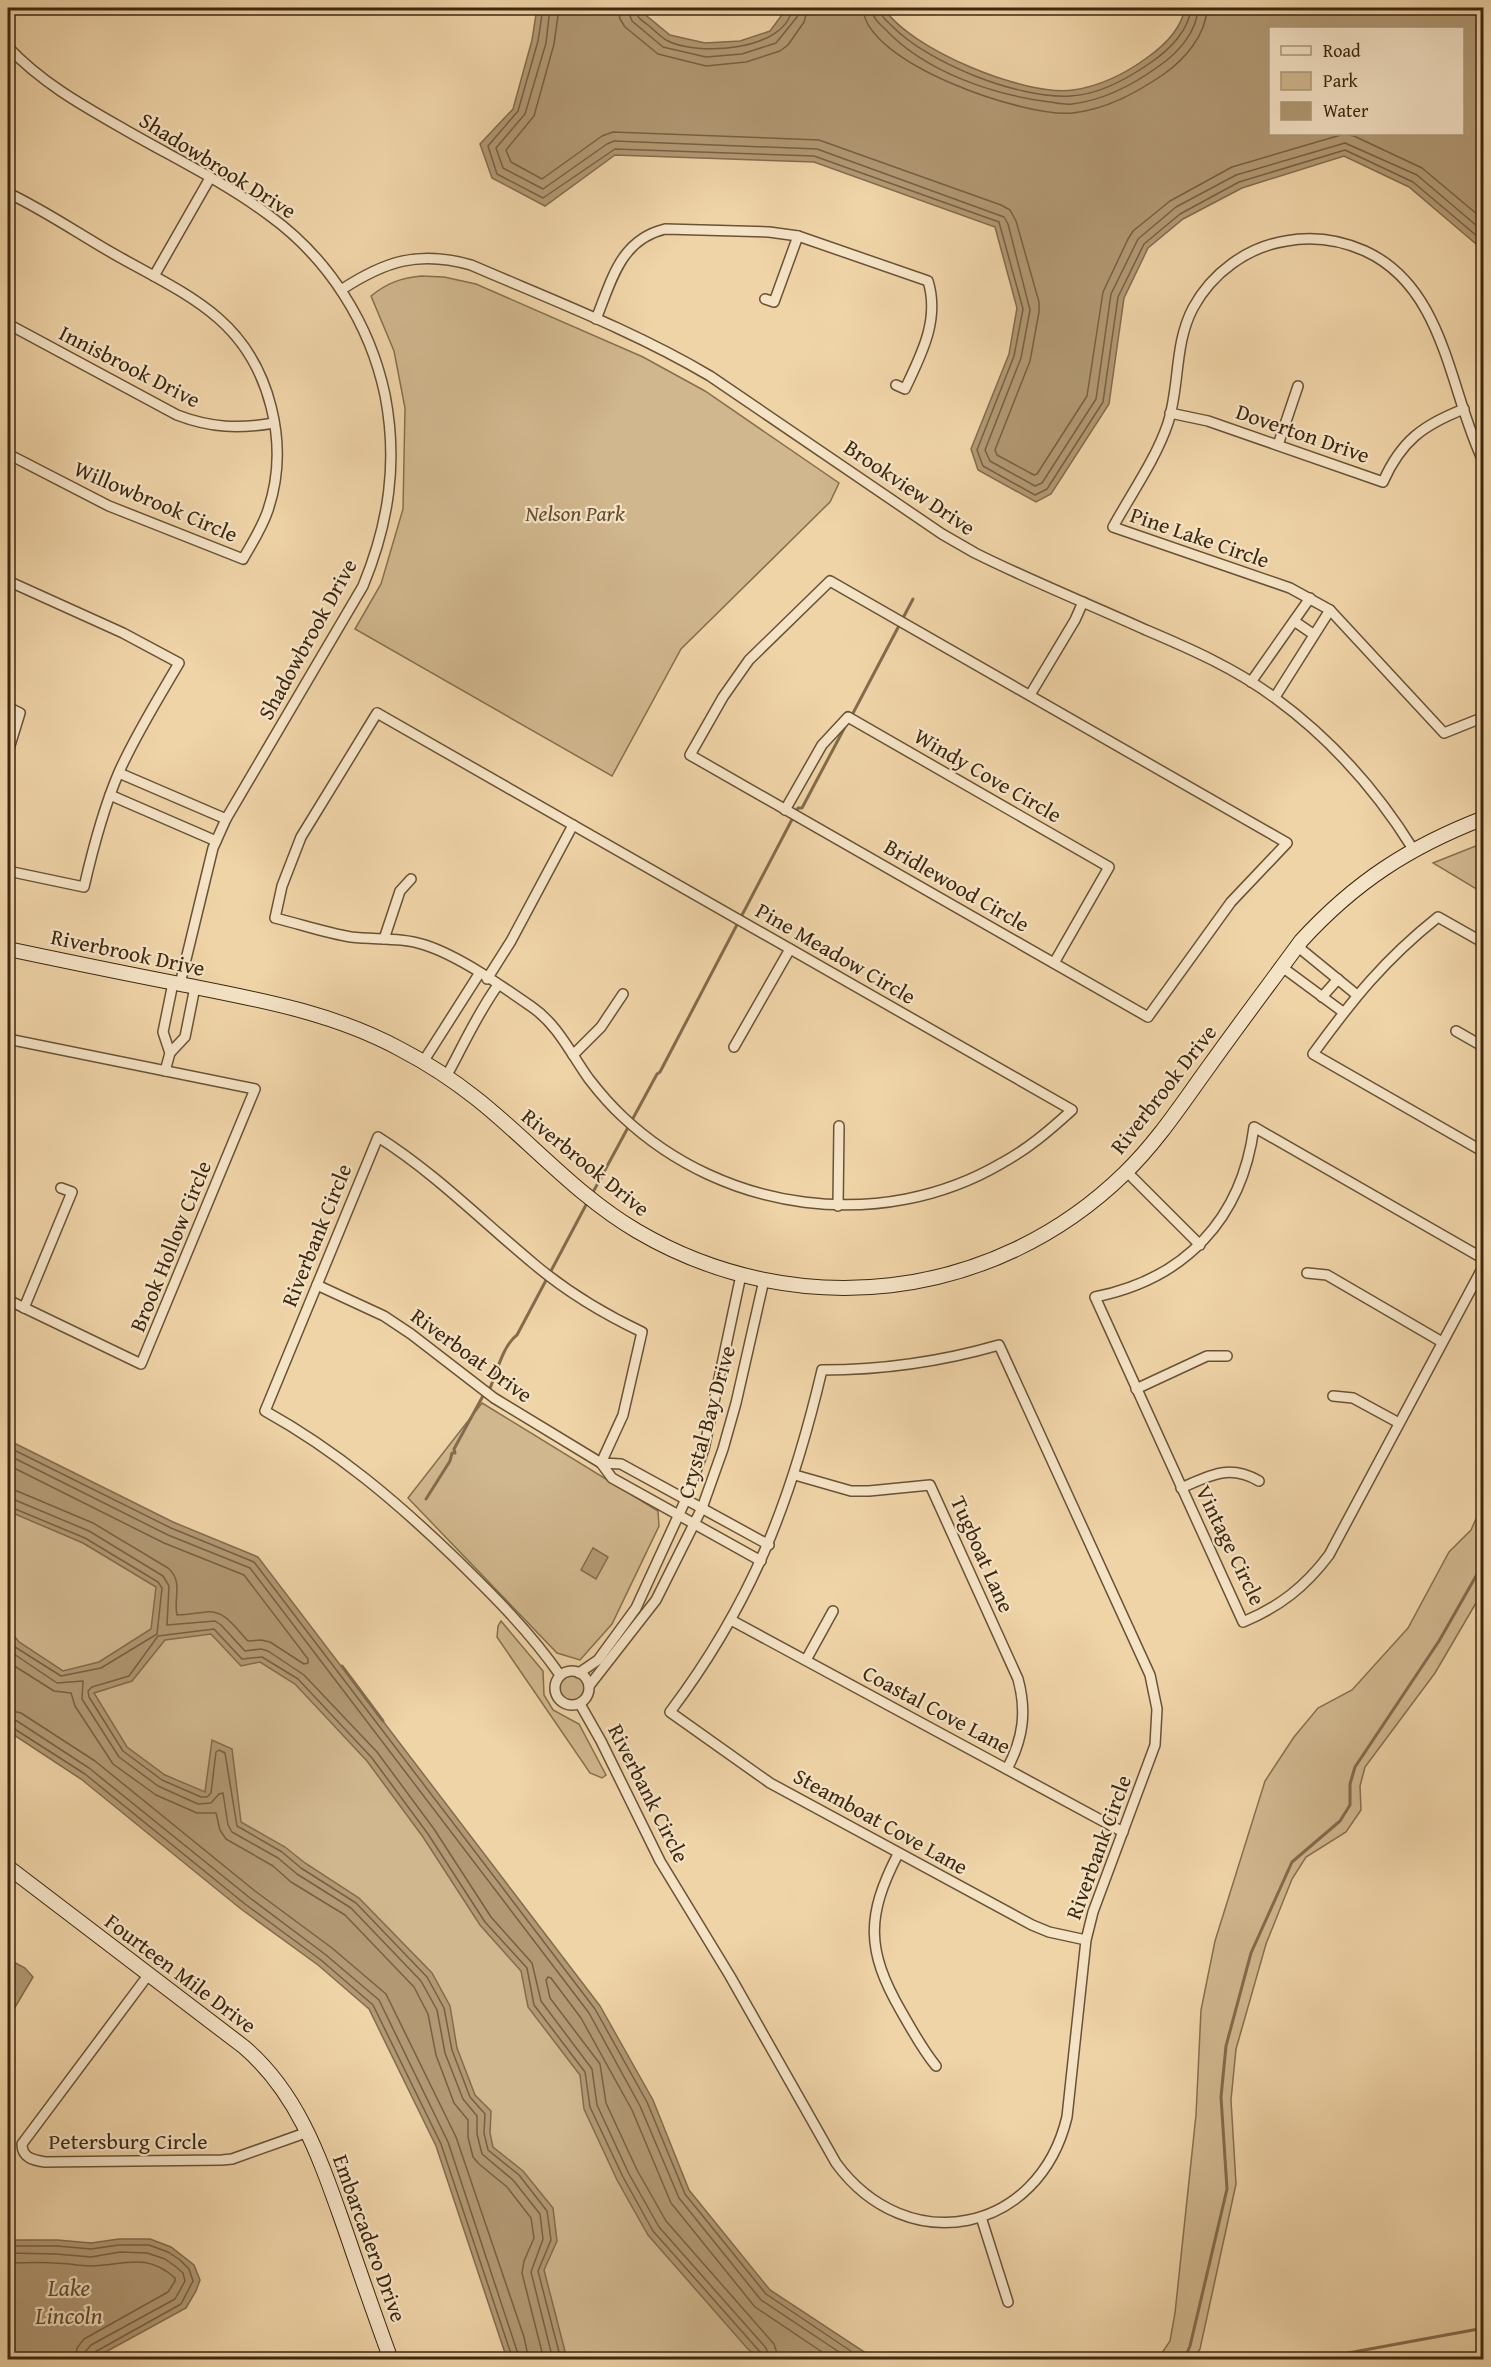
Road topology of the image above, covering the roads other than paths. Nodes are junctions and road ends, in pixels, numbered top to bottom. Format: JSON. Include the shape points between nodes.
{"nodes":[{"id":1,"x":8,"y":47,"type":"edge"},
{"id":2,"x":210,"y":178,"type":"junction"},
{"id":3,"x":8,"y":193,"type":"edge"},
{"id":4,"x":798,"y":236,"type":"junction"},
{"id":5,"x":154,"y":276,"type":"junction"},
{"id":6,"x":341,"y":290,"type":"junction"},
{"id":7,"x":765,"y":299,"type":"dead end"},
{"id":8,"x":596,"y":319,"type":"junction"},
{"id":9,"x":8,"y":324,"type":"edge"},
{"id":10,"x":896,"y":385,"type":"dead end"},
{"id":11,"x":1298,"y":386,"type":"dead end"},
{"id":12,"x":1464,"y":409,"type":"junction"},
{"id":13,"x":1170,"y":414,"type":"junction"},
{"id":14,"x":274,"y":423,"type":"junction"},
{"id":15,"x":1278,"y":445,"type":"junction"},
{"id":16,"x":8,"y":454,"type":"edge"},
{"id":17,"x":1484,"y":463,"type":"edge"},
{"id":18,"x":8,"y":581,"type":"edge"},
{"id":19,"x":1310,"y":598,"type":"junction"},
{"id":20,"x":1083,"y":602,"type":"junction"},
{"id":21,"x":1330,"y":610,"type":"junction"},
{"id":22,"x":1294,"y":621,"type":"junction"},
{"id":23,"x":1313,"y":634,"type":"junction"},
{"id":24,"x":1251,"y":682,"type":"junction"},
{"id":25,"x":1030,"y":696,"type":"junction"},
{"id":26,"x":1275,"y":698,"type":"junction"},
{"id":27,"x":8,"y":707,"type":"edge"},
{"id":28,"x":1484,"y":717,"type":"edge"},
{"id":29,"x":8,"y":752,"type":"edge"},
{"id":30,"x":119,"y":773,"type":"junction"},
{"id":31,"x":110,"y":795,"type":"junction"},
{"id":32,"x":785,"y":810,"type":"junction"},
{"id":33,"x":1484,"y":818,"type":"edge"},
{"id":34,"x":225,"y":819,"type":"junction"},
{"id":35,"x":573,"y":825,"type":"junction"},
{"id":36,"x":216,"y":841,"type":"junction"},
{"id":37,"x":1413,"y":849,"type":"junction"},
{"id":38,"x":8,"y":871,"type":"edge"},
{"id":39,"x":411,"y":879,"type":"dead end"},
{"id":40,"x":384,"y":939,"type":"junction"},
{"id":41,"x":1484,"y":943,"type":"edge"},
{"id":42,"x":1297,"y":946,"type":"junction"},
{"id":43,"x":8,"y":949,"type":"edge"},
{"id":44,"x":790,"y":949,"type":"junction"},
{"id":45,"x":1054,"y":963,"type":"junction"},
{"id":46,"x":1282,"y":967,"type":"junction"},
{"id":47,"x":483,"y":976,"type":"junction"},
{"id":48,"x":1338,"y":979,"type":"junction"},
{"id":49,"x":176,"y":983,"type":"junction"},
{"id":50,"x":498,"y":986,"type":"junction"},
{"id":51,"x":195,"y":987,"type":"junction"},
{"id":52,"x":623,"y":994,"type":"dead end"},
{"id":53,"x":1357,"y":995,"type":"junction"},
{"id":54,"x":1322,"y":997,"type":"junction"},
{"id":55,"x":462,"y":1000,"type":"junction"},
{"id":56,"x":479,"y":1012,"type":"junction"},
{"id":57,"x":1343,"y":1012,"type":"junction"},
{"id":58,"x":1456,"y":1031,"type":"dead end"},
{"id":59,"x":8,"y":1039,"type":"edge"},
{"id":60,"x":734,"y":1047,"type":"dead end"},
{"id":61,"x":1484,"y":1047,"type":"edge"},
{"id":62,"x":170,"y":1053,"type":"junction"},
{"id":63,"x":573,"y":1055,"type":"junction"},
{"id":64,"x":423,"y":1062,"type":"junction"},
{"id":65,"x":165,"y":1071,"type":"junction"},
{"id":66,"x":446,"y":1077,"type":"junction"},
{"id":67,"x":839,"y":1126,"type":"dead end"},
{"id":68,"x":1484,"y":1152,"type":"edge"},
{"id":69,"x":1127,"y":1172,"type":"junction"},
{"id":70,"x":61,"y":1188,"type":"dead end"},
{"id":71,"x":837,"y":1206,"type":"junction"},
{"id":72,"x":1200,"y":1245,"type":"junction"},
{"id":73,"x":1484,"y":1259,"type":"edge"},
{"id":74,"x":1484,"y":1265,"type":"edge"},
{"id":75,"x":1307,"y":1273,"type":"dead end"},
{"id":76,"x":741,"y":1275,"type":"junction"},
{"id":77,"x":764,"y":1280,"type":"junction"},
{"id":78,"x":317,"y":1285,"type":"junction"},
{"id":79,"x":8,"y":1300,"type":"edge"},
{"id":80,"x":24,"y":1308,"type":"junction"},
{"id":81,"x":1442,"y":1342,"type":"junction"},
{"id":82,"x":1227,"y":1356,"type":"dead end"},
{"id":83,"x":1136,"y":1389,"type":"junction"},
{"id":84,"x":1333,"y":1396,"type":"dead end"},
{"id":85,"x":1400,"y":1423,"type":"junction"},
{"id":86,"x":601,"y":1463,"type":"junction"},
{"id":87,"x":795,"y":1475,"type":"junction"},
{"id":88,"x":1259,"y":1481,"type":"dead end"},
{"id":89,"x":1181,"y":1488,"type":"junction"},
{"id":90,"x":686,"y":1499,"type":"junction"},
{"id":91,"x":702,"y":1508,"type":"junction"},
{"id":92,"x":678,"y":1515,"type":"junction"},
{"id":93,"x":695,"y":1524,"type":"junction"},
{"id":94,"x":769,"y":1545,"type":"junction"},
{"id":95,"x":761,"y":1561,"type":"junction"},
{"id":96,"x":833,"y":1611,"type":"dead end"},
{"id":97,"x":732,"y":1620,"type":"junction"},
{"id":98,"x":807,"y":1660,"type":"junction"},
{"id":99,"x":579,"y":1673,"type":"junction"},
{"id":100,"x":560,"y":1675,"type":"junction"},
{"id":101,"x":589,"y":1686,"type":"junction"},
{"id":102,"x":580,"y":1704,"type":"junction"},
{"id":103,"x":670,"y":1712,"type":"joint"},
{"id":104,"x":1007,"y":1769,"type":"junction"},
{"id":105,"x":1124,"y":1832,"type":"junction"},
{"id":106,"x":898,"y":1854,"type":"junction"},
{"id":107,"x":8,"y":1867,"type":"edge"},
{"id":108,"x":1086,"y":1940,"type":"junction"},
{"id":109,"x":148,"y":1974,"type":"junction"},
{"id":110,"x":936,"y":2066,"type":"dead end"},
{"id":111,"x":308,"y":2132,"type":"junction"},
{"id":112,"x":981,"y":2217,"type":"junction"},
{"id":113,"x":1008,"y":2302,"type":"dead end"},
{"id":114,"x":391,"y":2360,"type":"edge"}],
"edges":[{"from":1,"to":2,"type":"street","name":"Shadowbrook Drive","via":[[66,96]]},
{"from":2,"to":5,"type":"street"},
{"from":2,"to":6,"type":"street","name":"Shadowbrook Drive","via":[[293,235]]},
{"from":3,"to":5,"type":"street","name":"Willowbrook Circle"},
{"from":4,"to":7,"type":"street","via":[[774,302]]},
{"from":4,"to":8,"type":"street","via":[[665,229],[651,233],[640,238],[624,255]]},
{"from":4,"to":10,"type":"street","via":[[928,281],[932,316],[926,345],[905,389]]},
{"from":5,"to":14,"type":"street","name":"Willowbrook Circle","via":[[203,306],[236,337],[262,379]]},
{"from":6,"to":8,"type":"street","name":"Brookview Drive","via":[[371,271],[399,261],[440,258],[471,265]]},
{"from":6,"to":34,"type":"street","name":"Shadowbrook Drive","via":[[371,346],[390,422],[391,476],[382,533],[363,586]]},
{"from":8,"to":20,"type":"street","name":"Brookview Drive","via":[[710,375],[942,534]]},
{"from":9,"to":14,"type":"street","name":"Innisbrook Drive","via":[[177,415],[231,428]]},
{"from":11,"to":15,"type":"street"},
{"from":12,"to":13,"type":"street","name":"Pine Lake Circle","via":[[1433,322],[1415,290],[1373,255],[1318,238],[1279,242],[1246,254],[1205,290],[1193,308],[1180,342]]},
{"from":12,"to":15,"type":"street","name":"Doverton Drive","via":[[1440,418],[1412,437],[1391,464],[1383,482]]},
{"from":12,"to":17,"type":"street","name":"Pine Lake Circle"},
{"from":13,"to":15,"type":"street","name":"Doverton Drive","via":[[1208,421]]},
{"from":13,"to":19,"type":"street","name":"Pine Lake Circle","via":[[1162,439],[1113,527]]},
{"from":14,"to":16,"type":"street","name":"Willowbrook Circle","via":[[273,488],[259,532],[243,559],[109,506]]},
{"from":18,"to":30,"type":"street","via":[[179,663]]},
{"from":19,"to":21,"type":"street","name":"Pine Lake Circle"},
{"from":19,"to":22,"type":"street"},
{"from":20,"to":24,"type":"street","name":"Brookview Drive","via":[[1200,653]]},
{"from":20,"to":25,"type":"street"},
{"from":21,"to":23,"type":"street"},
{"from":21,"to":28,"type":"street","name":"Pine Lake Circle","via":[[1444,733]]},
{"from":22,"to":23,"type":"street"},
{"from":22,"to":24,"type":"street"},
{"from":23,"to":26,"type":"street"},
{"from":24,"to":26,"type":"street","name":"Brookview Drive"},
{"from":25,"to":32,"type":"street","name":"Bridlewood Circle","via":[[830,581],[749,660],[690,755]]},
{"from":25,"to":45,"type":"street","name":"Bridlewood Circle","via":[[1287,843],[1231,902],[1148,1017]]},
{"from":26,"to":37,"type":"street","name":"Brookview Drive","via":[[1355,770]]},
{"from":27,"to":29,"type":"street","via":[[20,713]]},
{"from":30,"to":31,"type":"street"},
{"from":30,"to":34,"type":"street"},
{"from":31,"to":36,"type":"street"},
{"from":31,"to":38,"type":"street","via":[[84,887]]},
{"from":32,"to":45,"type":"street","name":"Bridlewood Circle"},
{"from":32,"to":45,"type":"street","name":"Windy Cove Circle","via":[[822,745],[848,717],[1109,867]]},
{"from":33,"to":37,"type":"street","name":"Riverbrook Drive"},
{"from":34,"to":36,"type":"street","name":"Shadowbrook Drive"},
{"from":35,"to":40,"type":"street","name":"Pine Meadow Circle","via":[[377,712],[301,837],[287,869],[275,918],[349,936]]},
{"from":35,"to":44,"type":"street","name":"Pine Meadow Circle"},
{"from":35,"to":47,"type":"street","via":[[511,941]]},
{"from":36,"to":49,"type":"street","name":"Shadowbrook Drive"},
{"from":37,"to":42,"type":"street","name":"Riverbrook Drive","via":[[1341,900]]},
{"from":39,"to":40,"type":"street","via":[[400,891]]},
{"from":40,"to":47,"type":"street","name":"Pine Meadow Circle","via":[[424,944]]},
{"from":41,"to":53,"type":"street","via":[[1438,917],[1395,953]]},
{"from":42,"to":46,"type":"street","name":"Riverbrook Drive"},
{"from":42,"to":48,"type":"street"},
{"from":43,"to":49,"type":"street","name":"Riverbrook Drive"},
{"from":44,"to":60,"type":"street"},
{"from":44,"to":71,"type":"street","name":"Pine Meadow Circle","via":[[1071,1110],[1025,1149],[972,1179],[914,1198]]},
{"from":46,"to":54,"type":"street"},
{"from":46,"to":69,"type":"street","name":"Riverbrook Drive"},
{"from":47,"to":50,"type":"street","name":"Pine Meadow Circle"},
{"from":47,"to":55,"type":"street"},
{"from":48,"to":53,"type":"street"},
{"from":48,"to":54,"type":"street"},
{"from":49,"to":51,"type":"street","name":"Riverbrook Drive"},
{"from":49,"to":62,"type":"street","via":[[163,1032]]},
{"from":50,"to":56,"type":"street"},
{"from":50,"to":63,"type":"street","name":"Pine Meadow Circle","via":[[548,1020]]},
{"from":51,"to":62,"type":"street","via":[[185,1037]]},
{"from":51,"to":64,"type":"street","name":"Riverbrook Drive","via":[[329,1018]]},
{"from":52,"to":63,"type":"street","via":[[601,1027]]},
{"from":53,"to":57,"type":"street"},
{"from":54,"to":57,"type":"street"},
{"from":55,"to":56,"type":"street"},
{"from":55,"to":64,"type":"street"},
{"from":56,"to":66,"type":"street"},
{"from":57,"to":68,"type":"street","via":[[1312,1054]]},
{"from":58,"to":61,"type":"street"},
{"from":59,"to":65,"type":"street","name":"Brook Hollow Circle"},
{"from":62,"to":65,"type":"street"},
{"from":63,"to":71,"type":"street","name":"Pine Meadow Circle","via":[[622,1116],[689,1166],[766,1196]]},
{"from":64,"to":66,"type":"street","name":"Riverbrook Drive"},
{"from":65,"to":80,"type":"street","name":"Brook Hollow Circle","via":[[255,1089],[141,1364]]},
{"from":66,"to":76,"type":"street","name":"Riverbrook Drive","via":[[611,1214],[690,1258]]},
{"from":67,"to":71,"type":"street"},
{"from":69,"to":72,"type":"street"},
{"from":69,"to":77,"type":"street","name":"Riverbrook Drive","via":[[1074,1216],[1044,1235],[964,1270],[896,1285],[861,1288],[798,1286]]},
{"from":70,"to":80,"type":"street","via":[[72,1192]]},
{"from":72,"to":73,"type":"street","name":"Vintage Circle","via":[[1238,1190],[1254,1127]]},
{"from":72,"to":83,"type":"street","name":"Vintage Circle","via":[[1161,1275],[1095,1297]]},
{"from":74,"to":81,"type":"street","name":"Vintage Circle"},
{"from":75,"to":81,"type":"street","via":[[1327,1275]]},
{"from":76,"to":77,"type":"street","name":"Riverbrook Drive"},
{"from":76,"to":90,"type":"street","name":"Crystal Bay Drive","via":[[704,1449]]},
{"from":77,"to":91,"type":"street","name":"Crystal Bay Drive","via":[[736,1403]]},
{"from":78,"to":86,"type":"street","name":"Riverboat Drive","via":[[384,1316],[494,1398]]},
{"from":78,"to":86,"type":"street","name":"Riverbank Circle","via":[[378,1137],[430,1173],[564,1287],[642,1332],[622,1415]]},
{"from":78,"to":100,"type":"street","name":"Riverbank Circle","via":[[265,1412],[345,1461],[409,1513],[519,1623]]},
{"from":79,"to":80,"type":"street","name":"Brook Hollow Circle"},
{"from":81,"to":85,"type":"street","name":"Vintage Circle"},
{"from":82,"to":83,"type":"street","via":[[1207,1356]]},
{"from":83,"to":89,"type":"street","name":"Vintage Circle"},
{"from":84,"to":85,"type":"street","via":[[1353,1398]]},
{"from":85,"to":89,"type":"street","name":"Vintage Circle","via":[[1316,1573],[1283,1602],[1243,1622]]},
{"from":86,"to":90,"type":"street","via":[[621,1464]]},
{"from":86,"to":92,"type":"street","via":[[612,1478]]},
{"from":87,"to":94,"type":"street","name":"Riverbank Circle"},
{"from":87,"to":104,"type":"street","name":"Tugboat Lane","via":[[851,1491],[930,1485],[1023,1697],[1022,1731]]},
{"from":87,"to":105,"type":"street","name":"Riverbank Circle","via":[[822,1370],[925,1364],[999,1345],[1154,1690],[1155,1745]]},
{"from":88,"to":89,"type":"street","via":[[1246,1473],[1229,1471]]},
{"from":90,"to":91,"type":"street"},
{"from":90,"to":92,"type":"street","name":"Crystal Bay Drive"},
{"from":91,"to":93,"type":"street","name":"Crystal Bay Drive"},
{"from":91,"to":94,"type":"street"},
{"from":92,"to":93,"type":"street"},
{"from":92,"to":99,"type":"street","name":"Crystal Bay Drive","via":[[636,1608],[598,1660]]},
{"from":93,"to":95,"type":"street"},
{"from":93,"to":101,"type":"street","name":"Crystal Bay Drive","via":[[656,1600]]},
{"from":94,"to":95,"type":"street","name":"Riverbank Circle"},
{"from":95,"to":97,"type":"street","name":"Riverbank Circle"},
{"from":96,"to":98,"type":"street"},
{"from":97,"to":98,"type":"street","name":"Coastal Cove Lane"},
{"from":97,"to":103,"type":"street","name":"Riverbank Circle"},
{"from":98,"to":104,"type":"street","name":"Coastal Cove Lane"},
{"from":99,"to":100,"type":"street","via":[[568,1671]]},
{"from":99,"to":101,"type":"street"},
{"from":100,"to":102,"type":"street","via":[[554,1686],[556,1697],[564,1704]]},
{"from":101,"to":102,"type":"street"},
{"from":102,"to":112,"type":"street","name":"Riverbank Circle","via":[[660,1861],[846,2177],[874,2202],[906,2217],[944,2223]]},
{"from":103,"to":106,"type":"street","name":"Steamboat Cove Lane","via":[[770,1783]]},
{"from":104,"to":105,"type":"street","name":"Coastal Cove Lane"},
{"from":105,"to":108,"type":"street","name":"Riverbank Circle"},
{"from":106,"to":108,"type":"street","name":"Steamboat Cove Lane","via":[[1032,1925]]},
{"from":106,"to":110,"type":"street","via":[[878,1898],[876,1954],[888,1989]]},
{"from":107,"to":109,"type":"street","name":"Fourteen Mile Drive"},
{"from":108,"to":112,"type":"street","name":"Riverbank Circle","via":[[1063,2136],[1034,2184],[1005,2206]]},
{"from":109,"to":111,"type":"street","name":"Fourteen Mile Drive","via":[[256,2057],[291,2100]]},
{"from":109,"to":111,"type":"street","name":"Petersburg Circle","via":[[22,2144],[28,2158],[45,2162],[222,2160]]},
{"from":111,"to":114,"type":"street","name":"Embarcadero Drive"},
{"from":112,"to":113,"type":"street"}]}
